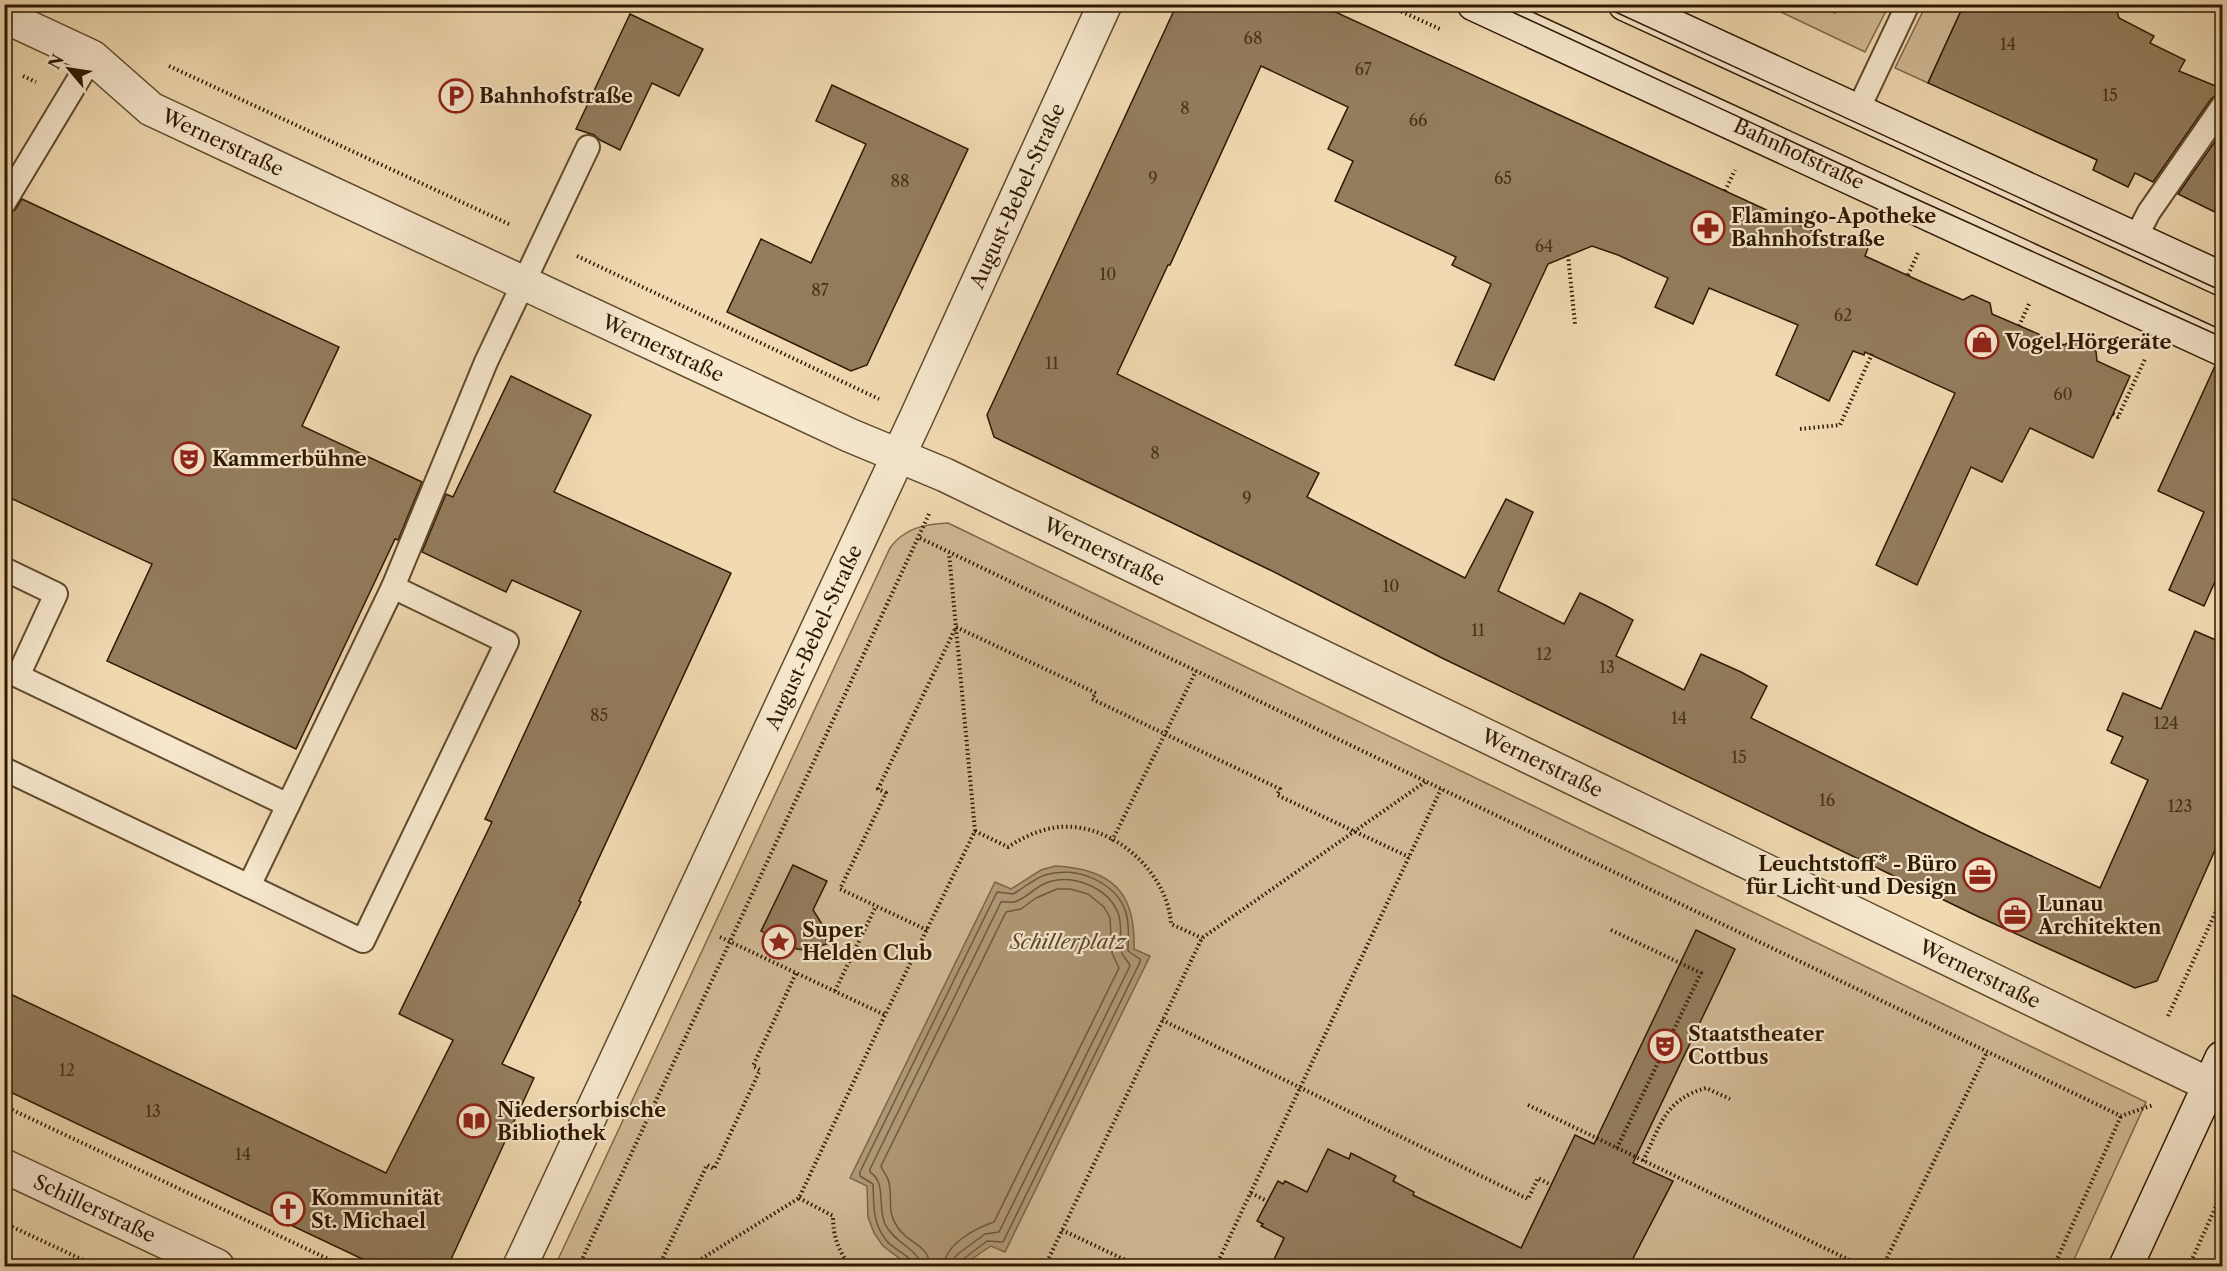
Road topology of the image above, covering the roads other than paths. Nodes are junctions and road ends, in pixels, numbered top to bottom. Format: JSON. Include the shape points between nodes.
{"nodes":[{"id":1,"x":1105,"y":4,"type":"edge"},
{"id":2,"x":1474,"y":4,"type":"edge"},
{"id":3,"x":1625,"y":4,"type":"edge"},
{"id":4,"x":1908,"y":4,"type":"edge"},
{"id":5,"x":4,"y":16,"type":"edge"},
{"id":6,"x":92,"y":57,"type":"junction"},
{"id":7,"x":2223,"y":107,"type":"edge"},
{"id":8,"x":1857,"y":112,"type":"junction"},
{"id":9,"x":588,"y":147,"type":"dead end"},
{"id":10,"x":4,"y":203,"type":"edge"},
{"id":11,"x":2135,"y":239,"type":"junction"},
{"id":12,"x":2223,"y":279,"type":"edge"},
{"id":13,"x":523,"y":282,"type":"junction"},
{"id":14,"x":2223,"y":349,"type":"edge"},
{"id":15,"x":898,"y":456,"type":"junction"},
{"id":16,"x":4,"y":569,"type":"edge"},
{"id":17,"x":393,"y":587,"type":"junction"},
{"id":18,"x":4,"y":769,"type":"edge"},
{"id":19,"x":288,"y":805,"type":"junction"},
{"id":20,"x":249,"y":886,"type":"junction"},
{"id":21,"x":2216,"y":1072,"type":"edge"},
{"id":22,"x":4,"y":1166,"type":"edge"},
{"id":23,"x":217,"y":1266,"type":"edge"},
{"id":24,"x":520,"y":1266,"type":"edge"},
{"id":25,"x":2126,"y":1266,"type":"edge"}],
"edges":[{"from":1,"to":15,"type":"street","name":"August-Bebel-Straße"},
{"from":2,"to":14,"type":"street","name":"Bahnhofstraße"},
{"from":3,"to":8,"type":"street"},
{"from":4,"to":8,"type":"lane"},
{"from":5,"to":6,"type":"street","name":"Wernerstraße"},
{"from":6,"to":10,"type":"lane"},
{"from":6,"to":13,"type":"street","name":"Wernerstraße","via":[[151,109]]},
{"from":7,"to":11,"type":"lane","via":[[2149,212]]},
{"from":8,"to":11,"type":"street"},
{"from":9,"to":13,"type":"lane"},
{"from":11,"to":12,"type":"street"},
{"from":13,"to":15,"type":"street","name":"Wernerstraße"},
{"from":13,"to":17,"type":"lane"},
{"from":15,"to":21,"type":"street","name":"Wernerstraße"},
{"from":15,"to":24,"type":"street","name":"August-Bebel-Straße"},
{"from":16,"to":19,"type":"lane","via":[[56,594],[18,676]]},
{"from":17,"to":19,"type":"lane"},
{"from":17,"to":20,"type":"lane","via":[[507,642],[363,940]]},
{"from":18,"to":20,"type":"lane"},
{"from":19,"to":20,"type":"lane"},
{"from":21,"to":25,"type":"street"},
{"from":22,"to":23,"type":"street","name":"Schillerstraße"}]}
